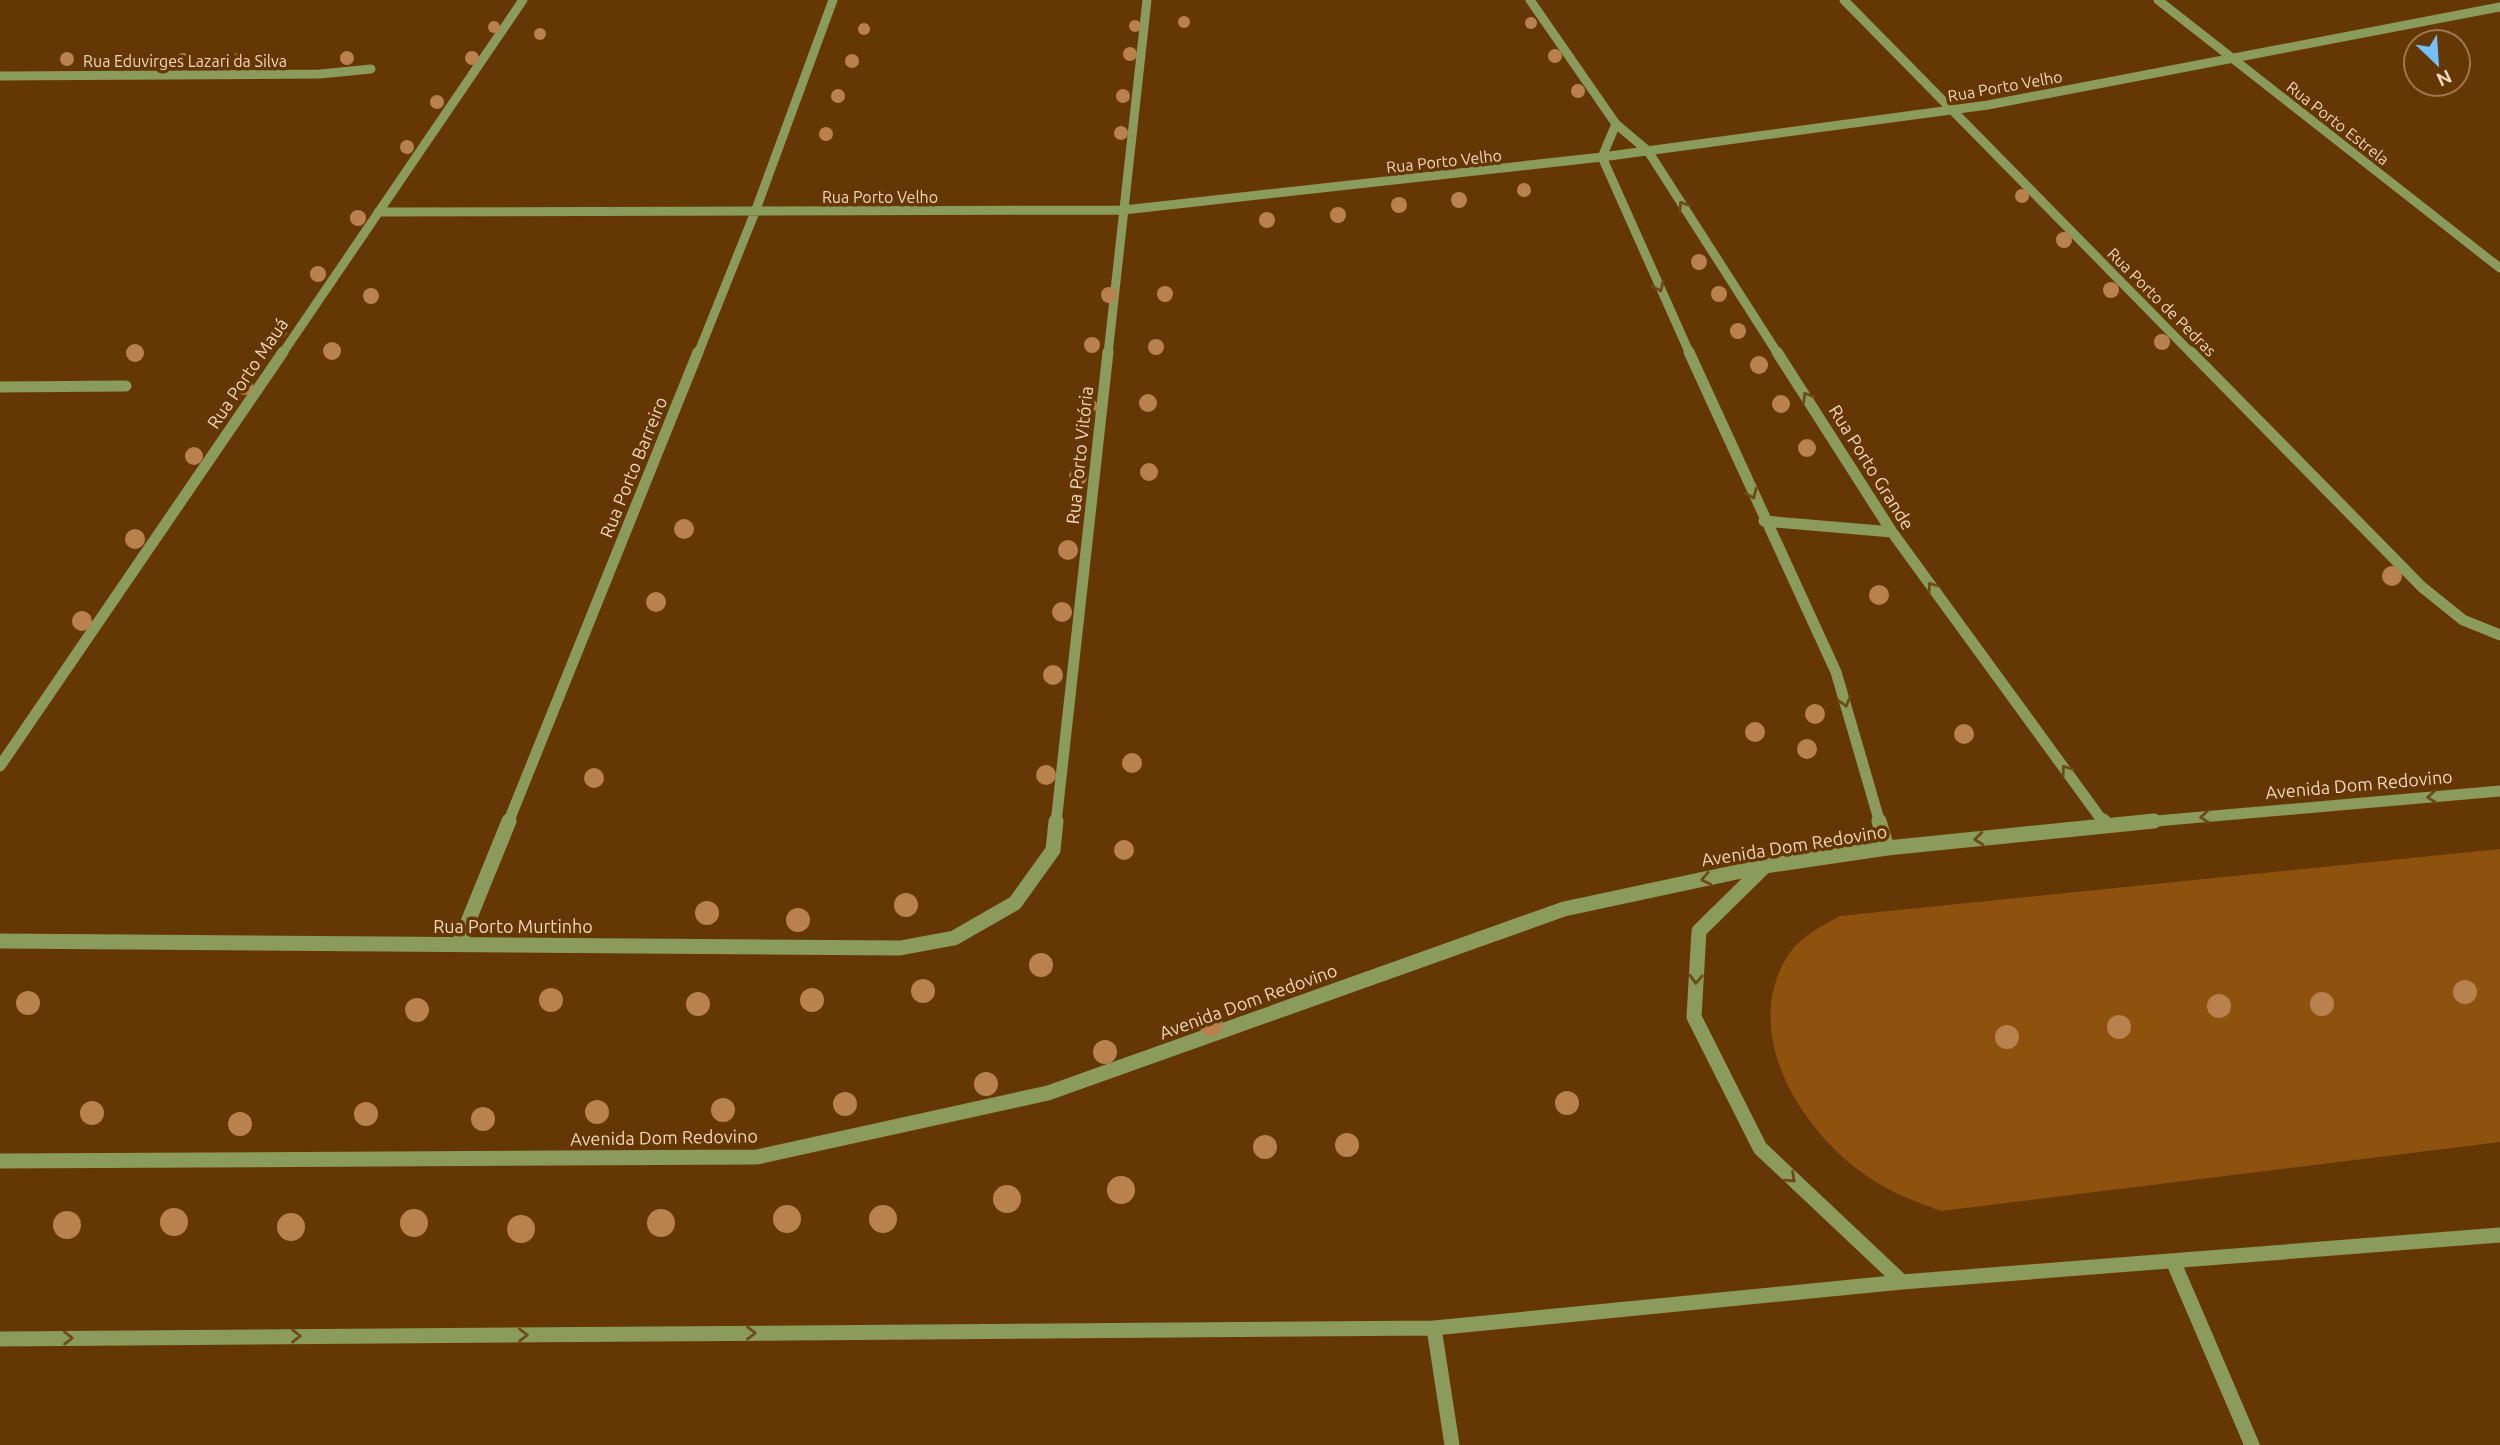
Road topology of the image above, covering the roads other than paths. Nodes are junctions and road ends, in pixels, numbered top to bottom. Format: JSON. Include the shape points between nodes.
{"nodes":[{"id":1,"x":523,"y":0,"type":"edge"},
{"id":2,"x":833,"y":0,"type":"edge"},
{"id":3,"x":1147,"y":0,"type":"edge"},
{"id":4,"x":1530,"y":0,"type":"edge"},
{"id":5,"x":1844,"y":0,"type":"edge"},
{"id":6,"x":2158,"y":0,"type":"edge"},
{"id":7,"x":2484,"y":0,"type":"edge"},
{"id":8,"x":2499,"y":8,"type":"edge"},
{"id":9,"x":2233,"y":58,"type":"junction"},
{"id":10,"x":371,"y":69,"type":"dead end"},
{"id":11,"x":0,"y":76,"type":"edge"},
{"id":12,"x":1951,"y":110,"type":"junction"},
{"id":13,"x":1616,"y":124,"type":"junction"},
{"id":14,"x":1647,"y":151,"type":"junction"},
{"id":15,"x":1602,"y":157,"type":"junction"},
{"id":16,"x":1124,"y":210,"type":"junction"},
{"id":17,"x":378,"y":212,"type":"junction"},
{"id":18,"x":755,"y":212,"type":"junction"},
{"id":19,"x":2500,"y":268,"type":"edge"},
{"id":20,"x":126,"y":386,"type":"dead end"},
{"id":21,"x":0,"y":387,"type":"edge"},
{"id":22,"x":1764,"y":521,"type":"junction"},
{"id":23,"x":1892,"y":532,"type":"junction"},
{"id":24,"x":2500,"y":635,"type":"edge"},
{"id":25,"x":0,"y":766,"type":"edge"},
{"id":26,"x":2500,"y":791,"type":"edge"},
{"id":27,"x":2106,"y":825,"type":"junction"},
{"id":28,"x":1887,"y":848,"type":"junction"},
{"id":29,"x":1766,"y":866,"type":"junction"},
{"id":30,"x":1015,"y":903,"type":"joint"},
{"id":31,"x":0,"y":941,"type":"edge"},
{"id":32,"x":459,"y":944,"type":"junction"},
{"id":33,"x":0,"y":1161,"type":"edge"},
{"id":34,"x":2500,"y":1235,"type":"edge"},
{"id":35,"x":2173,"y":1261,"type":"junction"},
{"id":36,"x":1902,"y":1282,"type":"junction"},
{"id":37,"x":1434,"y":1328,"type":"junction"},
{"id":38,"x":0,"y":1339,"type":"edge"},
{"id":39,"x":1452,"y":1445,"type":"edge"},
{"id":40,"x":2252,"y":1445,"type":"edge"}],
"edges":[{"from":1,"to":17,"type":"street","name":"Rua Porto Mauá"},
{"from":2,"to":18,"type":"street","name":"Rua Porto Barreiro"},
{"from":3,"to":16,"type":"street","name":"Rua Porto Vitória"},
{"from":4,"to":13,"type":"street","name":"Rua Porto Grande"},
{"from":5,"to":12,"type":"street","name":"Rua Porto de Pedras"},
{"from":6,"to":9,"type":"street","name":"Rua Porto Estrela"},
{"from":7,"to":8,"type":"street"},
{"from":8,"to":9,"type":"street","name":"Rua Porto Velho"},
{"from":9,"to":12,"type":"street","name":"Rua Porto Velho"},
{"from":9,"to":19,"type":"street","name":"Rua Porto Estrela"},
{"from":10,"to":11,"type":"street","name":"Rua Eduvirges Lazari da Silva","via":[[320,74]]},
{"from":12,"to":14,"type":"street","name":"Rua Porto Velho"},
{"from":12,"to":24,"type":"street","name":"Rua Porto de Pedras","via":[[2422,587],[2463,620]]},
{"from":13,"to":14,"type":"street","name":"Rua Porto Grande"},
{"from":13,"to":15,"type":"street"},
{"from":14,"to":15,"type":"street","name":"Rua Porto Velho"},
{"from":23,"to":14,"type":"street","name":"Rua Porto Grande","one_way":true},
{"from":15,"to":16,"type":"street","name":"Rua Porto Velho"},
{"from":15,"to":22,"type":"street","one_way":true},
{"from":16,"to":18,"type":"street","name":"Rua Porto Velho"},
{"from":16,"to":30,"type":"street","name":"Rua Porto Vitória","via":[[1052,850]]},
{"from":17,"to":18,"type":"street","name":"Rua Porto Velho"},
{"from":17,"to":25,"type":"street","name":"Rua Porto Mauá"},
{"from":18,"to":32,"type":"street","name":"Rua Porto Barreiro"},
{"from":20,"to":21,"type":"street"},
{"from":22,"to":23,"type":"street"},
{"from":22,"to":28,"type":"street","one_way":true,"via":[[1836,672]]},
{"from":27,"to":23,"type":"street","name":"Rua Porto Grande","one_way":true},
{"from":26,"to":27,"type":"street","name":"Avenida Dom Redovino","one_way":true},
{"from":27,"to":28,"type":"street","name":"Avenida Dom Redovino","one_way":true},
{"from":28,"to":29,"type":"street","name":"Avenida Dom Redovino"},
{"from":29,"to":33,"type":"street","name":"Avenida Dom Redovino","one_way":true,"via":[[1564,909],[1048,1093],[757,1157]]},
{"from":29,"to":36,"type":"street","one_way":true,"via":[[1699,931],[1694,1017],[1760,1148]]},
{"from":30,"to":32,"type":"street","name":"Rua Porto Murtinho","via":[[954,938],[900,947]]},
{"from":31,"to":32,"type":"street","name":"Rua Porto Murtinho"},
{"from":34,"to":35,"type":"street"},
{"from":35,"to":36,"type":"street"},
{"from":35,"to":40,"type":"street"},
{"from":36,"to":37,"type":"street"},
{"from":38,"to":37,"type":"street","one_way":true},
{"from":37,"to":39,"type":"street"}]}
